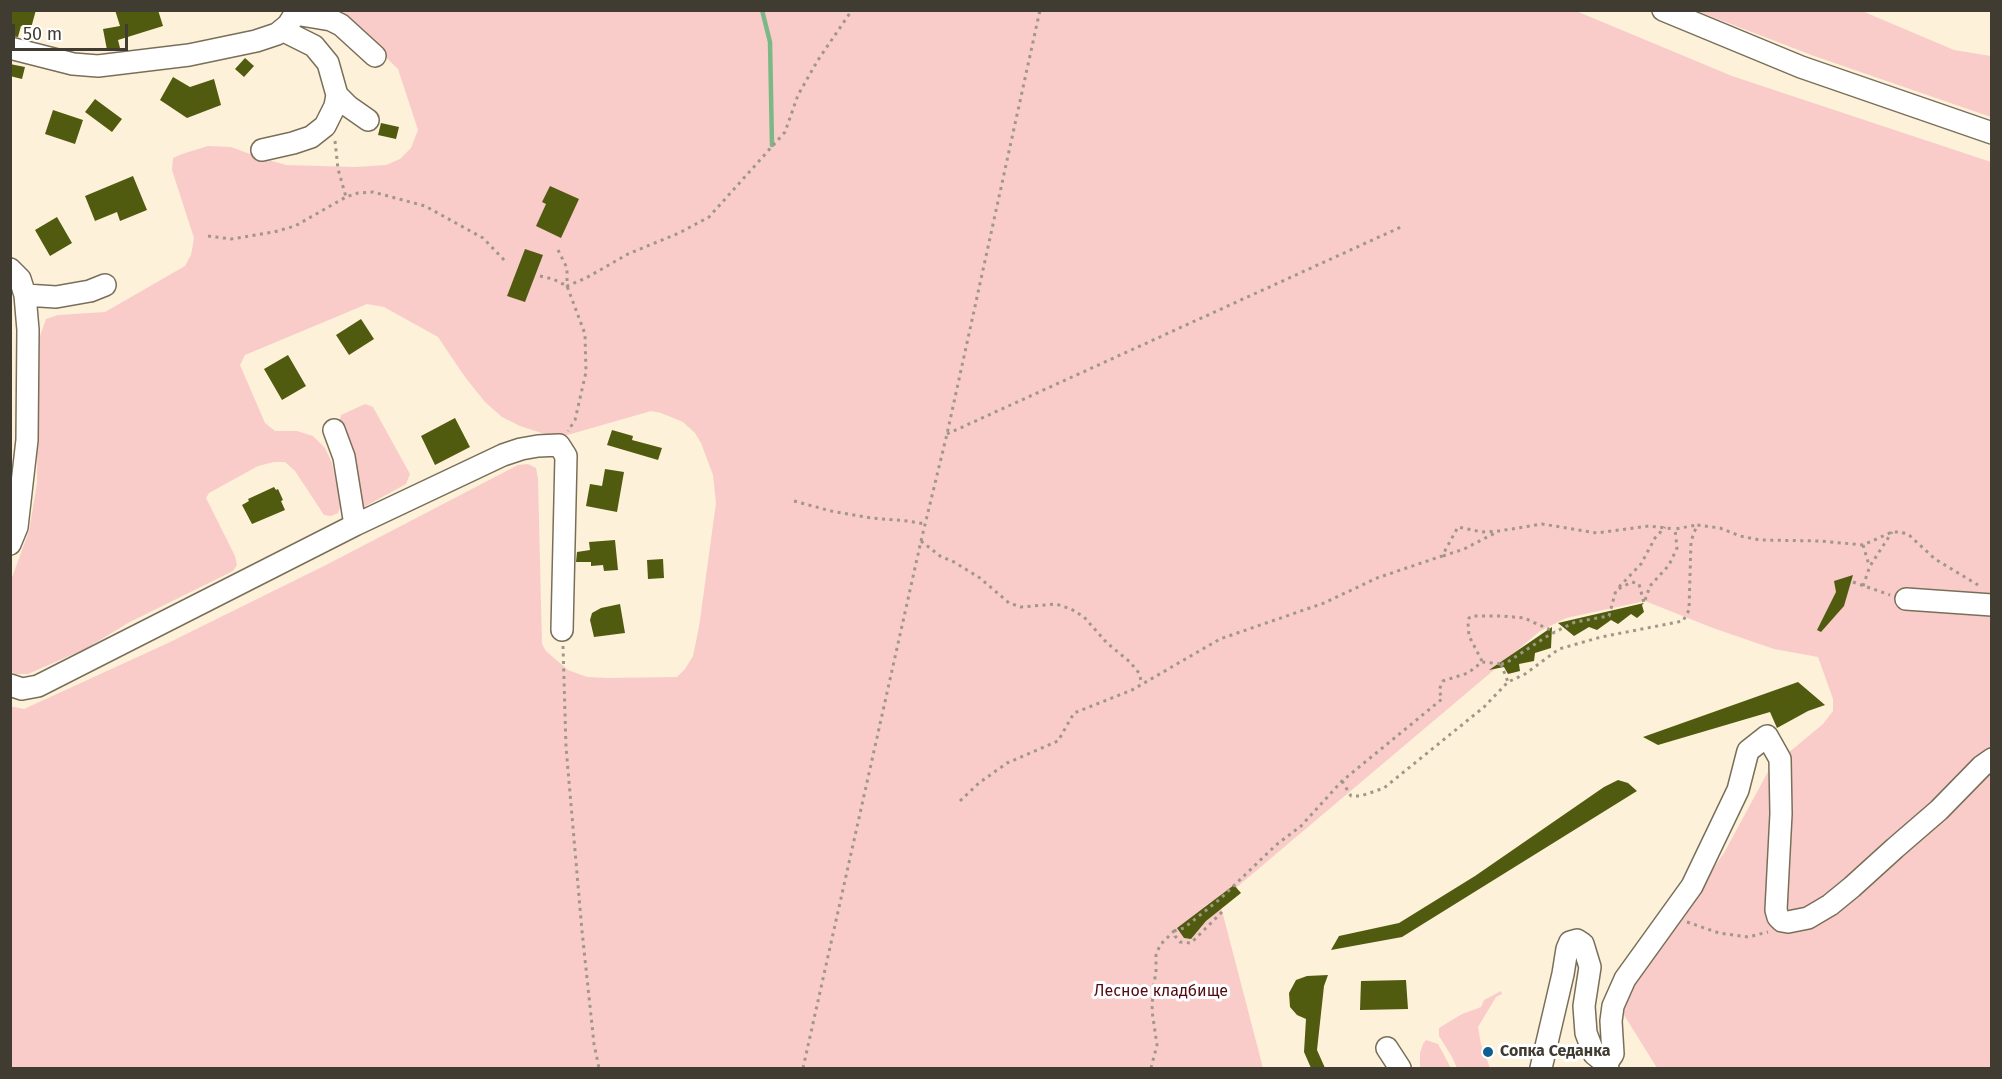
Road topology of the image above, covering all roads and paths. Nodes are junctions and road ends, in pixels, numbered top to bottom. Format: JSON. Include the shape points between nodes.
{"nodes":[{"id":1,"x":852,"y":10,"type":"edge"},
{"id":2,"x":1040,"y":10,"type":"edge"},
{"id":3,"x":1663,"y":10,"type":"edge"},
{"id":4,"x":290,"y":18,"type":"edge"},
{"id":5,"x":343,"y":27,"type":"junction"},
{"id":6,"x":10,"y":48,"type":"edge"},
{"id":7,"x":322,"y":56,"type":"junction"},
{"id":8,"x":375,"y":56,"type":"dead end"},
{"id":9,"x":337,"y":95,"type":"junction"},
{"id":10,"x":368,"y":120,"type":"dead end"},
{"id":11,"x":1992,"y":134,"type":"edge"},
{"id":12,"x":335,"y":140,"type":"dead end"},
{"id":13,"x":262,"y":150,"type":"dead end"},
{"id":14,"x":346,"y":197,"type":"junction"},
{"id":15,"x":1401,"y":227,"type":"dead end"},
{"id":16,"x":208,"y":236,"type":"dead end"},
{"id":17,"x":558,"y":250,"type":"dead end"},
{"id":18,"x":507,"y":263,"type":"dead end"},
{"id":19,"x":10,"y":269,"type":"edge"},
{"id":20,"x":540,"y":276,"type":"dead end"},
{"id":21,"x":105,"y":285,"type":"dead end"},
{"id":22,"x":567,"y":286,"type":"junction"},
{"id":23,"x":25,"y":295,"type":"junction"},
{"id":24,"x":334,"y":430,"type":"dead end"},
{"id":25,"x":947,"y":434,"type":"junction"},
{"id":26,"x":559,"y":445,"type":"junction"},
{"id":27,"x":17,"y":478,"type":"edge"},
{"id":28,"x":794,"y":501,"type":"dead end"},
{"id":29,"x":355,"y":525,"type":"junction"},
{"id":30,"x":924,"y":525,"type":"junction"},
{"id":31,"x":1697,"y":525,"type":"junction"},
{"id":32,"x":1665,"y":527,"type":"junction"},
{"id":33,"x":1675,"y":529,"type":"junction"},
{"id":34,"x":1499,"y":531,"type":"junction"},
{"id":35,"x":1892,"y":532,"type":"junction"},
{"id":36,"x":921,"y":541,"type":"junction"},
{"id":37,"x":10,"y":544,"type":"edge"},
{"id":38,"x":1863,"y":545,"type":"junction"},
{"id":39,"x":1442,"y":556,"type":"junction"},
{"id":40,"x":1870,"y":566,"type":"junction"},
{"id":41,"x":1853,"y":582,"type":"dead end"},
{"id":42,"x":1863,"y":586,"type":"junction"},
{"id":43,"x":1616,"y":590,"type":"junction"},
{"id":44,"x":1988,"y":597,"type":"edge"},
{"id":45,"x":1906,"y":599,"type":"joint"},
{"id":46,"x":562,"y":630,"type":"joint"},
{"id":47,"x":1555,"y":632,"type":"junction"},
{"id":48,"x":1482,"y":662,"type":"junction"},
{"id":49,"x":1501,"y":663,"type":"junction"},
{"id":50,"x":1508,"y":682,"type":"junction"},
{"id":51,"x":1142,"y":684,"type":"junction"},
{"id":52,"x":10,"y":685,"type":"edge"},
{"id":53,"x":1992,"y":759,"type":"edge"},
{"id":54,"x":1342,"y":781,"type":"junction"},
{"id":55,"x":960,"y":801,"type":"dead end"},
{"id":56,"x":1222,"y":912,"type":"dead end"},
{"id":57,"x":1782,"y":916,"type":"junction"},
{"id":58,"x":1671,"y":917,"type":"junction"},
{"id":59,"x":1174,"y":931,"type":"junction"},
{"id":60,"x":1387,"y":1048,"type":"dead end"},
{"id":61,"x":1606,"y":1065,"type":"edge"},
{"id":62,"x":599,"y":1068,"type":"edge"},
{"id":63,"x":803,"y":1068,"type":"edge"},
{"id":64,"x":1151,"y":1068,"type":"edge"},
{"id":65,"x":1400,"y":1068,"type":"edge"},
{"id":66,"x":1541,"y":1068,"type":"edge"}],
"edges":[{"from":1,"to":22,"type":"path","via":[[798,95],[785,132],[709,217]]},
{"from":2,"to":25,"type":"path"},
{"from":3,"to":11,"type":"street","via":[[1801,67]]},
{"from":4,"to":5,"type":"street","via":[[331,20]]},
{"from":4,"to":6,"type":"street","via":[[277,34],[256,41],[189,56],[98,66],[73,64]]},
{"from":4,"to":7,"type":"street"},
{"from":5,"to":7,"type":"street"},
{"from":5,"to":8,"type":"street"},
{"from":7,"to":9,"type":"street","via":[[328,63]]},
{"from":9,"to":10,"type":"street"},
{"from":9,"to":13,"type":"street","via":[[325,126],[311,137]]},
{"from":12,"to":14,"type":"path"},
{"from":14,"to":16,"type":"path","via":[[296,226],[231,239]]},
{"from":14,"to":18,"type":"path","via":[[373,192],[425,207],[483,238]]},
{"from":15,"to":25,"type":"path"},
{"from":17,"to":22,"type":"path","via":[[567,268]]},
{"from":19,"to":23,"type":"street","via":[[20,279]]},
{"from":20,"to":22,"type":"path"},
{"from":21,"to":23,"type":"street","via":[[56,297]]},
{"from":22,"to":26,"type":"path","via":[[585,334],[585,372],[575,420]]},
{"from":23,"to":27,"type":"street","via":[[27,440]]},
{"from":24,"to":29,"type":"street","via":[[344,457]]},
{"from":25,"to":30,"type":"path"},
{"from":26,"to":29,"type":"street","via":[[503,455]]},
{"from":26,"to":46,"type":"street","via":[[566,456]]},
{"from":27,"to":37,"type":"street","via":[[17,527]]},
{"from":28,"to":30,"type":"path","via":[[831,511]]},
{"from":29,"to":52,"type":"street","via":[[38,686],[22,689]]},
{"from":30,"to":36,"type":"path"},
{"from":31,"to":33,"type":"path"},
{"from":31,"to":38,"type":"path","via":[[1760,540]]},
{"from":31,"to":50,"type":"path","via":[[1691,541],[1689,610],[1683,621],[1558,649]]},
{"from":32,"to":33,"type":"path"},
{"from":32,"to":34,"type":"path","via":[[1597,533],[1542,524]]},
{"from":32,"to":43,"type":"path","via":[[1641,564]]},
{"from":33,"to":43,"type":"path","via":[[1677,548],[1669,565],[1650,586],[1644,603],[1636,582]]},
{"from":34,"to":39,"type":"path"},
{"from":34,"to":39,"type":"path","via":[[1458,527]]},
{"from":35,"to":38,"type":"path"},
{"from":35,"to":40,"type":"path"},
{"from":35,"to":44,"type":"path","via":[[1909,535]]},
{"from":36,"to":51,"type":"path","via":[[980,578],[1009,603],[1021,607],[1056,604],[1084,617],[1130,662]]},
{"from":36,"to":63,"type":"path"},
{"from":38,"to":40,"type":"path"},
{"from":39,"to":51,"type":"path","via":[[1220,639]]},
{"from":40,"to":42,"type":"path"},
{"from":41,"to":42,"type":"path"},
{"from":42,"to":45,"type":"path"},
{"from":43,"to":47,"type":"path","via":[[1610,616],[1575,622]]},
{"from":44,"to":45,"type":"street"},
{"from":46,"to":62,"type":"path","via":[[567,759]]},
{"from":47,"to":48,"type":"path","via":[[1524,618],[1472,616],[1469,636]]},
{"from":47,"to":49,"type":"path"},
{"from":48,"to":49,"type":"path"},
{"from":48,"to":54,"type":"path","via":[[1468,673],[1443,681],[1439,690],[1442,699]]},
{"from":49,"to":50,"type":"path"},
{"from":50,"to":54,"type":"path","via":[[1484,707],[1384,788],[1351,796]]},
{"from":51,"to":55,"type":"path","via":[[1074,713],[1058,741],[1007,763]]},
{"from":53,"to":57,"type":"street","via":[[1830,905],[1808,918]]},
{"from":54,"to":59,"type":"path","via":[[1301,826],[1275,845],[1220,900],[1184,928]]},
{"from":56,"to":59,"type":"path","via":[[1191,943],[1180,942]]},
{"from":57,"to":58,"type":"path","via":[[1778,930],[1748,937],[1719,933]]},
{"from":57,"to":58,"type":"street","via":[[1780,759],[1767,736],[1748,751],[1738,790],[1692,886]]},
{"from":58,"to":61,"type":"street","via":[[1637,960],[1619,991],[1611,1021],[1613,1054]]},
{"from":59,"to":64,"type":"path","via":[[1156,955],[1152,1011],[1157,1045]]},
{"from":60,"to":65,"type":"street"},
{"from":61,"to":66,"type":"street","via":[[1594,1054],[1586,1033],[1584,1006],[1590,967],[1578,940],[1570,942],[1567,949]]}]}
